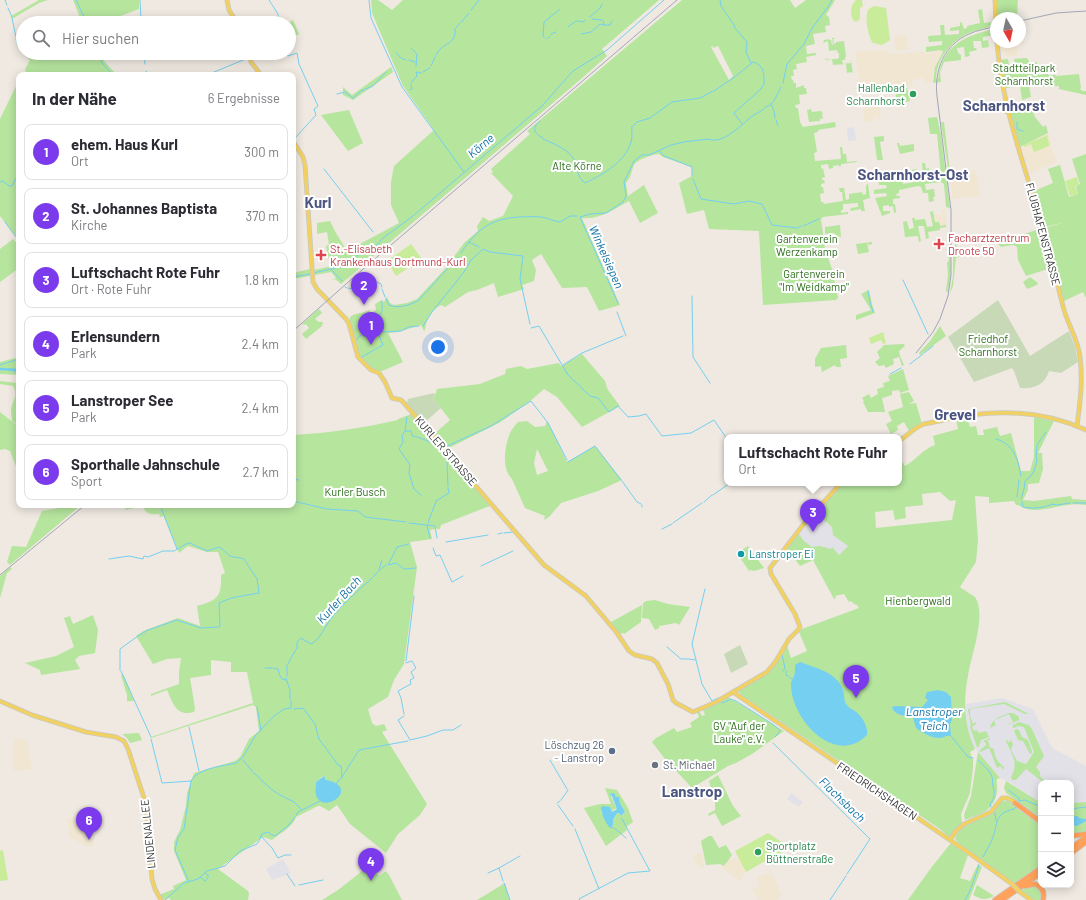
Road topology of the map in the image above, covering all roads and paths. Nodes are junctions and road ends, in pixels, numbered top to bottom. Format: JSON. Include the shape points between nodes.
{"nodes":[{"id":1,"x":227,"y":0,"type":"edge"},
{"id":2,"x":995,"y":0,"type":"edge"},
{"id":3,"x":996,"y":12,"type":"edge"},
{"id":4,"x":233,"y":16,"type":"edge"},
{"id":5,"x":998,"y":48,"type":"edge"},
{"id":6,"x":251,"y":60,"type":"edge"},
{"id":7,"x":259,"y":72,"type":"edge"},
{"id":8,"x":1004,"y":98,"type":"junction"},
{"id":9,"x":1012,"y":105,"type":"dead end"},
{"id":10,"x":1008,"y":113,"type":"junction"},
{"id":11,"x":296,"y":145,"type":"edge"},
{"id":12,"x":1077,"y":419,"type":"junction"},
{"id":13,"x":1069,"y":424,"type":"junction"},
{"id":14,"x":1077,"y":426,"type":"junction"},
{"id":15,"x":1084,"y":430,"type":"edge"},
{"id":16,"x":902,"y":439,"type":"edge"},
{"id":17,"x":838,"y":486,"type":"edge"},
{"id":18,"x":733,"y":692,"type":"junction"},
{"id":19,"x":0,"y":701,"type":"edge"},
{"id":20,"x":1015,"y":803,"type":"joint"},
{"id":21,"x":1038,"y":819,"type":"edge"},
{"id":22,"x":1086,"y":834,"type":"edge"},
{"id":23,"x":1074,"y":836,"type":"edge"},
{"id":24,"x":1086,"y":837,"type":"edge"},
{"id":25,"x":951,"y":841,"type":"junction"},
{"id":26,"x":1086,"y":842,"type":"edge"},
{"id":27,"x":1074,"y":846,"type":"edge"},
{"id":28,"x":1074,"y":850,"type":"edge"},
{"id":29,"x":1038,"y":870,"type":"edge"},
{"id":30,"x":1038,"y":875,"type":"edge"},
{"id":31,"x":1045,"y":888,"type":"edge"},
{"id":32,"x":1020,"y":890,"type":"junction"},
{"id":33,"x":161,"y":900,"type":"edge"},
{"id":34,"x":995,"y":900,"type":"edge"},
{"id":35,"x":1002,"y":900,"type":"edge"},
{"id":36,"x":1031,"y":900,"type":"edge"},
{"id":37,"x":1044,"y":900,"type":"edge"}],
"edges":[{"from":1,"to":4,"type":"main road"},
{"from":2,"to":3,"type":"main road"},
{"from":5,"to":8,"type":"main road","name":"FLUGHAFENSTRASSE"},
{"from":6,"to":7,"type":"main road"},
{"from":8,"to":10,"type":"main road","name":"FLUGHAFENSTRASSE"},
{"from":8,"to":10,"type":"main road","via":[[999,106]]},
{"from":9,"to":10,"type":"main road"},
{"from":10,"to":12,"type":"main road","name":"FLUGHAFENSTRASSE","via":[[1043,229],[1065,315],[1079,349],[1081,375]]},
{"from":11,"to":18,"type":"main road","name":"KURLER STRASSE","via":[[305,163],[313,282],[348,322],[358,357],[371,370],[379,373],[386,382],[392,398],[406,405],[544,565],[586,596],[629,651],[657,663],[676,703],[693,712]]},
{"from":12,"to":13,"type":"main road"},
{"from":12,"to":14,"type":"main road","name":"FLUGHAFENSTRASSE"},
{"from":12,"to":15,"type":"main road"},
{"from":13,"to":14,"type":"main road"},
{"from":13,"to":16,"type":"main road","via":[[1031,414],[975,414],[923,425]]},
{"from":14,"to":15,"type":"main road"},
{"from":17,"to":18,"type":"main road","via":[[803,525],[770,568],[800,628],[789,639],[768,670]]},
{"from":18,"to":25,"type":"main road","name":"FRIEDRICHSHAGEN"},
{"from":19,"to":33,"type":"main road","name":"LINDENALLEE","via":[[22,712],[78,730],[122,740],[146,804],[152,879]]},
{"from":20,"to":21,"type":"highway"},
{"from":20,"to":25,"type":"main road","via":[[1002,800],[989,814],[968,822],[958,830]]},
{"from":22,"to":23,"type":"highway"},
{"from":24,"to":27,"type":"highway"},
{"from":25,"to":32,"type":"main road","name":"FRIEDRICHSHAGEN","bridge":true},
{"from":26,"to":28,"type":"highway"},
{"from":29,"to":34,"type":"highway"},
{"from":30,"to":32,"type":"highway"},
{"from":31,"to":37,"type":"highway"},
{"from":32,"to":35,"type":"highway"},
{"from":32,"to":36,"type":"main road"},
{"from":32,"to":37,"type":"highway","via":[[1031,884],[1038,885],[1044,892]]}]}
